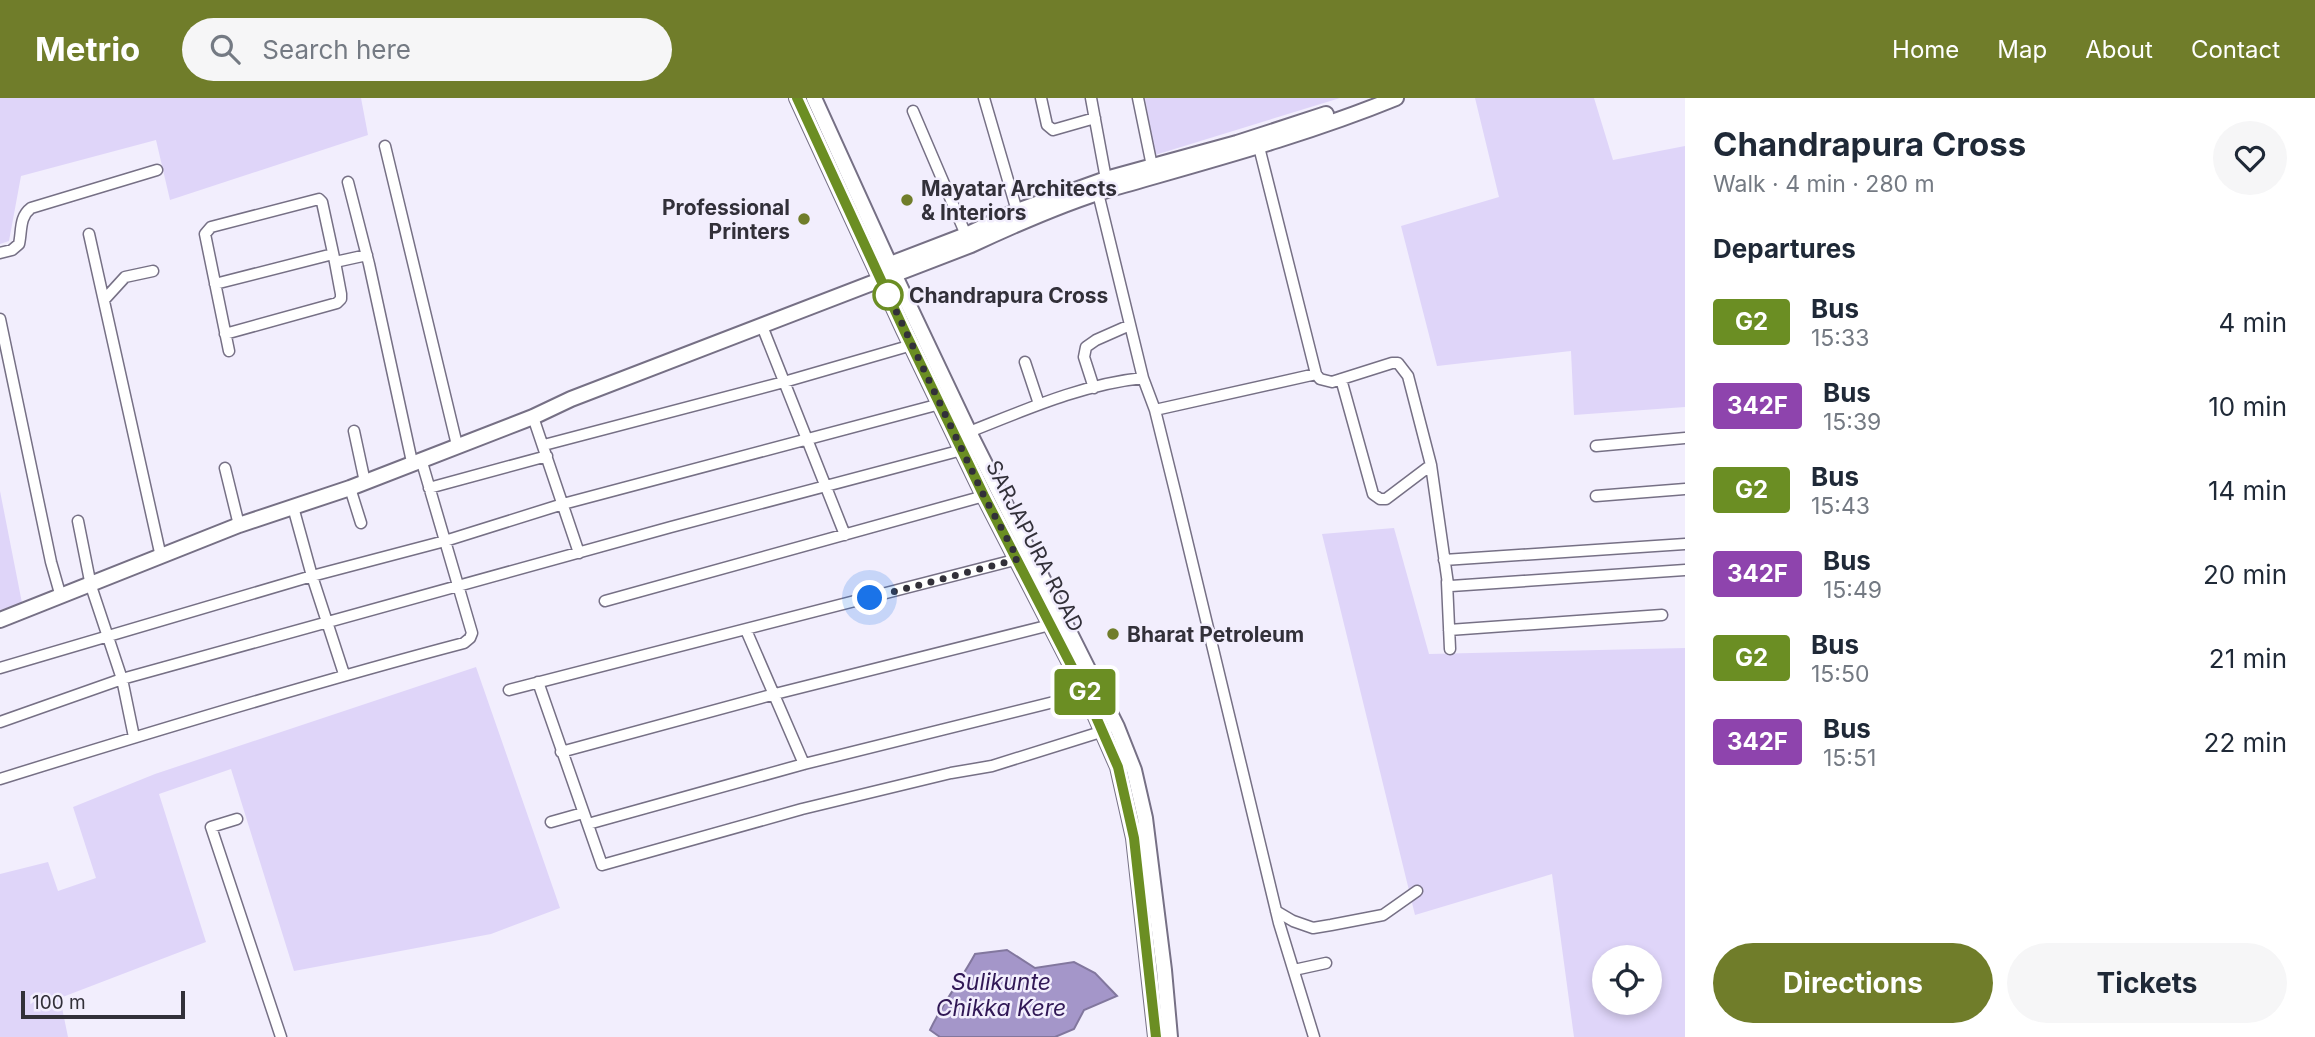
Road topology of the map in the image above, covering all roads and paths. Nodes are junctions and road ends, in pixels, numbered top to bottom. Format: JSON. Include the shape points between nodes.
{"nodes":[{"id":1,"x":797,"y":98,"type":"edge"},
{"id":2,"x":814,"y":98,"type":"edge"},
{"id":3,"x":984,"y":98,"type":"edge"},
{"id":4,"x":1041,"y":98,"type":"edge"},
{"id":5,"x":1091,"y":98,"type":"edge"},
{"id":6,"x":1138,"y":98,"type":"edge"},
{"id":7,"x":1396,"y":98,"type":"edge"},
{"id":8,"x":1369,"y":101,"type":"edge"},
{"id":9,"x":913,"y":111,"type":"dead end"},
{"id":10,"x":1095,"y":118,"type":"junction"},
{"id":11,"x":385,"y":146,"type":"dead end"},
{"id":12,"x":1259,"y":147,"type":"junction"},
{"id":13,"x":1152,"y":166,"type":"junction"},
{"id":14,"x":157,"y":170,"type":"dead end"},
{"id":15,"x":1106,"y":179,"type":"junction"},
{"id":16,"x":348,"y":182,"type":"dead end"},
{"id":17,"x":1098,"y":194,"type":"junction"},
{"id":18,"x":1017,"y":211,"type":"junction"},
{"id":19,"x":89,"y":234,"type":"dead end"},
{"id":20,"x":965,"y":235,"type":"junction"},
{"id":21,"x":0,"y":253,"type":"edge"},
{"id":22,"x":367,"y":255,"type":"junction"},
{"id":23,"x":334,"y":258,"type":"junction"},
{"id":24,"x":153,"y":271,"type":"dead end"},
{"id":25,"x":885,"y":271,"type":"junction"},
{"id":26,"x":215,"y":284,"type":"junction"},
{"id":27,"x":104,"y":300,"type":"junction"},
{"id":28,"x":0,"y":319,"type":"edge"},
{"id":29,"x":1130,"y":325,"type":"junction"},
{"id":30,"x":762,"y":326,"type":"junction"},
{"id":31,"x":225,"y":334,"type":"junction"},
{"id":32,"x":912,"y":345,"type":"junction"},
{"id":33,"x":229,"y":351,"type":"dead end"},
{"id":34,"x":1025,"y":362,"type":"dead end"},
{"id":35,"x":1317,"y":374,"type":"junction"},
{"id":36,"x":1143,"y":378,"type":"junction"},
{"id":37,"x":1341,"y":379,"type":"junction"},
{"id":38,"x":784,"y":382,"type":"junction"},
{"id":39,"x":1094,"y":388,"type":"junction"},
{"id":40,"x":940,"y":404,"type":"junction"},
{"id":41,"x":1040,"y":404,"type":"junction"},
{"id":42,"x":1155,"y":410,"type":"junction"},
{"id":43,"x":533,"y":417,"type":"junction"},
{"id":44,"x":354,"y":431,"type":"dead end"},
{"id":45,"x":968,"y":432,"type":"junction"},
{"id":46,"x":1685,"y":438,"type":"edge"},
{"id":47,"x":806,"y":439,"type":"junction"},
{"id":48,"x":457,"y":445,"type":"junction"},
{"id":49,"x":1596,"y":446,"type":"dead end"},
{"id":50,"x":546,"y":450,"type":"junction"},
{"id":51,"x":962,"y":450,"type":"junction"},
{"id":52,"x":417,"y":461,"type":"junction"},
{"id":53,"x":1431,"y":465,"type":"junction"},
{"id":54,"x":225,"y":468,"type":"dead end"},
{"id":55,"x":365,"y":482,"type":"junction"},
{"id":56,"x":824,"y":486,"type":"junction"},
{"id":57,"x":349,"y":488,"type":"junction"},
{"id":58,"x":429,"y":488,"type":"junction"},
{"id":59,"x":1685,"y":489,"type":"edge"},
{"id":60,"x":984,"y":496,"type":"junction"},
{"id":61,"x":1596,"y":496,"type":"dead end"},
{"id":62,"x":563,"y":504,"type":"junction"},
{"id":63,"x":293,"y":507,"type":"junction"},
{"id":64,"x":78,"y":521,"type":"dead end"},
{"id":65,"x":360,"y":523,"type":"dead end"},
{"id":66,"x":239,"y":525,"type":"junction"},
{"id":67,"x":845,"y":535,"type":"junction"},
{"id":68,"x":445,"y":541,"type":"junction"},
{"id":69,"x":1685,"y":544,"type":"edge"},
{"id":70,"x":579,"y":553,"type":"junction"},
{"id":71,"x":161,"y":557,"type":"junction"},
{"id":72,"x":1018,"y":559,"type":"junction"},
{"id":73,"x":1444,"y":560,"type":"junction"},
{"id":74,"x":1685,"y":570,"type":"edge"},
{"id":75,"x":312,"y":576,"type":"junction"},
{"id":76,"x":1447,"y":582,"type":"junction"},
{"id":77,"x":91,"y":586,"type":"junction"},
{"id":78,"x":459,"y":587,"type":"junction"},
{"id":79,"x":61,"y":597,"type":"junction"},
{"id":80,"x":605,"y":601,"type":"dead end"},
{"id":81,"x":1662,"y":615,"type":"dead end"},
{"id":82,"x":0,"y":620,"type":"edge"},
{"id":83,"x":328,"y":623,"type":"junction"},
{"id":84,"x":1058,"y":623,"type":"junction"},
{"id":85,"x":746,"y":630,"type":"junction"},
{"id":86,"x":1449,"y":630,"type":"junction"},
{"id":87,"x":109,"y":635,"type":"junction"},
{"id":88,"x":1450,"y":649,"type":"dead end"},
{"id":89,"x":0,"y":668,"type":"edge"},
{"id":90,"x":344,"y":674,"type":"junction"},
{"id":91,"x":122,"y":680,"type":"junction"},
{"id":92,"x":538,"y":682,"type":"junction"},
{"id":93,"x":509,"y":690,"type":"dead end"},
{"id":94,"x":775,"y":694,"type":"junction"},
{"id":95,"x":1086,"y":694,"type":"junction"},
{"id":96,"x":0,"y":722,"type":"edge"},
{"id":97,"x":1117,"y":727,"type":"junction"},
{"id":98,"x":1102,"y":731,"type":"junction"},
{"id":99,"x":134,"y":737,"type":"junction"},
{"id":100,"x":561,"y":752,"type":"junction"},
{"id":101,"x":804,"y":765,"type":"junction"},
{"id":102,"x":0,"y":779,"type":"edge"},
{"id":103,"x":583,"y":813,"type":"junction"},
{"id":104,"x":237,"y":819,"type":"dead end"},
{"id":105,"x":551,"y":822,"type":"dead end"},
{"id":106,"x":588,"y":824,"type":"junction"},
{"id":107,"x":1418,"y":891,"type":"dead end"},
{"id":108,"x":1276,"y":912,"type":"junction"},
{"id":109,"x":1326,"y":963,"type":"dead end"},
{"id":110,"x":1294,"y":970,"type":"junction"},
{"id":111,"x":281,"y":1037,"type":"edge"},
{"id":112,"x":1156,"y":1037,"type":"edge"},
{"id":113,"x":1170,"y":1037,"type":"edge"},
{"id":114,"x":1314,"y":1037,"type":"edge"}],
"edges":[{"from":1,"to":25,"type":"main road","name":"SARJAPURA ROAD"},
{"from":2,"to":25,"type":"main road","name":"SARJAPURA ROAD"},
{"from":3,"to":18,"type":"street"},
{"from":4,"to":10,"type":"street","via":[[1047,125],[1053,130]]},
{"from":5,"to":10,"type":"street"},
{"from":6,"to":13,"type":"street"},
{"from":7,"to":8,"type":"main road"},
{"from":8,"to":12,"type":"main road"},
{"from":8,"to":13,"type":"main road"},
{"from":9,"to":20,"type":"street"},
{"from":10,"to":15,"type":"street"},
{"from":11,"to":48,"type":"street"},
{"from":12,"to":17,"type":"main road"},
{"from":12,"to":35,"type":"street"},
{"from":13,"to":15,"type":"main road"},
{"from":14,"to":21,"type":"street","via":[[31,208],[22,220],[19,244]]},
{"from":15,"to":18,"type":"main road"},
{"from":16,"to":22,"type":"street"},
{"from":17,"to":25,"type":"main road","via":[[971,245]]},
{"from":17,"to":29,"type":"street"},
{"from":18,"to":20,"type":"main road"},
{"from":19,"to":27,"type":"street"},
{"from":20,"to":25,"type":"main road"},
{"from":22,"to":23,"type":"street"},
{"from":22,"to":52,"type":"street"},
{"from":23,"to":26,"type":"street"},
{"from":23,"to":26,"type":"street","via":[[322,202],[313,198],[207,230]]},
{"from":23,"to":31,"type":"street","via":[[341,294],[337,303]]},
{"from":24,"to":27,"type":"street","via":[[125,278]]},
{"from":25,"to":30,"type":"main road"},
{"from":25,"to":32,"type":"main road","name":"SARJAPURA ROAD"},
{"from":25,"to":45,"type":"main road","name":"SARJAPURA ROAD"},
{"from":26,"to":31,"type":"street"},
{"from":27,"to":71,"type":"street"},
{"from":28,"to":79,"type":"street"},
{"from":29,"to":36,"type":"street"},
{"from":29,"to":39,"type":"street","via":[[1086,347],[1084,357]]},
{"from":30,"to":38,"type":"street"},
{"from":30,"to":43,"type":"main road"},
{"from":31,"to":33,"type":"street"},
{"from":32,"to":38,"type":"street"},
{"from":32,"to":40,"type":"main road","name":"SARJAPURA ROAD"},
{"from":34,"to":41,"type":"street"},
{"from":35,"to":37,"type":"street","via":[[1326,381]]},
{"from":35,"to":42,"type":"street"},
{"from":36,"to":39,"type":"street"},
{"from":36,"to":42,"type":"street"},
{"from":37,"to":53,"type":"street","via":[[1398,363],[1408,376]]},
{"from":37,"to":53,"type":"street","via":[[1376,497],[1386,499]]},
{"from":38,"to":47,"type":"street"},
{"from":38,"to":50,"type":"street"},
{"from":39,"to":41,"type":"street"},
{"from":40,"to":47,"type":"street"},
{"from":40,"to":51,"type":"main road","name":"SARJAPURA ROAD"},
{"from":41,"to":45,"type":"street"},
{"from":42,"to":108,"type":"street"},
{"from":43,"to":48,"type":"main road"},
{"from":43,"to":50,"type":"street"},
{"from":44,"to":55,"type":"street"},
{"from":45,"to":84,"type":"main road","name":"SARJAPURA ROAD"},
{"from":46,"to":49,"type":"street"},
{"from":47,"to":56,"type":"street"},
{"from":47,"to":62,"type":"street"},
{"from":48,"to":52,"type":"main road"},
{"from":50,"to":58,"type":"street"},
{"from":50,"to":62,"type":"street"},
{"from":51,"to":56,"type":"street"},
{"from":51,"to":60,"type":"main road","name":"SARJAPURA ROAD"},
{"from":52,"to":55,"type":"main road"},
{"from":52,"to":58,"type":"street"},
{"from":53,"to":73,"type":"street"},
{"from":54,"to":66,"type":"street"},
{"from":55,"to":57,"type":"main road"},
{"from":56,"to":67,"type":"street"},
{"from":56,"to":70,"type":"street"},
{"from":57,"to":63,"type":"main road"},
{"from":57,"to":65,"type":"street"},
{"from":58,"to":68,"type":"street"},
{"from":59,"to":61,"type":"street"},
{"from":60,"to":67,"type":"street"},
{"from":60,"to":72,"type":"main road","name":"SARJAPURA ROAD"},
{"from":62,"to":68,"type":"street"},
{"from":62,"to":70,"type":"street"},
{"from":63,"to":66,"type":"main road"},
{"from":63,"to":75,"type":"street"},
{"from":64,"to":77,"type":"street"},
{"from":66,"to":71,"type":"main road"},
{"from":67,"to":80,"type":"street"},
{"from":68,"to":75,"type":"street"},
{"from":68,"to":78,"type":"street"},
{"from":69,"to":73,"type":"street"},
{"from":70,"to":78,"type":"street"},
{"from":71,"to":77,"type":"main road"},
{"from":72,"to":84,"type":"main road","name":"SARJAPURA ROAD"},
{"from":72,"to":85,"type":"street"},
{"from":73,"to":76,"type":"street"},
{"from":74,"to":76,"type":"street","via":[[1451,586]]},
{"from":75,"to":83,"type":"street"},
{"from":75,"to":87,"type":"street"},
{"from":76,"to":86,"type":"street"},
{"from":77,"to":79,"type":"main road"},
{"from":77,"to":87,"type":"street"},
{"from":78,"to":83,"type":"street"},
{"from":78,"to":90,"type":"street","via":[[470,638]]},
{"from":79,"to":82,"type":"main road"},
{"from":81,"to":86,"type":"street"},
{"from":83,"to":90,"type":"street"},
{"from":83,"to":91,"type":"street"},
{"from":84,"to":94,"type":"street"},
{"from":84,"to":95,"type":"main road","name":"SARJAPURA ROAD"},
{"from":84,"to":97,"type":"main road","name":"SARJAPURA ROAD"},
{"from":85,"to":92,"type":"street"},
{"from":85,"to":94,"type":"street"},
{"from":86,"to":88,"type":"street"},
{"from":87,"to":89,"type":"street"},
{"from":87,"to":91,"type":"street"},
{"from":90,"to":99,"type":"street"},
{"from":91,"to":96,"type":"street"},
{"from":91,"to":99,"type":"street"},
{"from":92,"to":93,"type":"street"},
{"from":92,"to":100,"type":"street"},
{"from":94,"to":100,"type":"street"},
{"from":94,"to":101,"type":"street"},
{"from":95,"to":98,"type":"main road","name":"SARJAPURA ROAD"},
{"from":95,"to":101,"type":"street"},
{"from":97,"to":98,"type":"street"},
{"from":97,"to":113,"type":"main road","name":"SARJAPURA ROAD","via":[[1146,818]]},
{"from":98,"to":106,"type":"street","via":[[992,766],[802,809],[602,865]]},
{"from":98,"to":112,"type":"main road","name":"SARJAPURA ROAD","via":[[1127,801]]},
{"from":99,"to":102,"type":"street"},
{"from":100,"to":103,"type":"street"},
{"from":101,"to":106,"type":"street"},
{"from":103,"to":105,"type":"street"},
{"from":103,"to":106,"type":"street"},
{"from":104,"to":111,"type":"street","via":[[211,827]]},
{"from":107,"to":108,"type":"street","via":[[1383,915],[1313,928]]},
{"from":108,"to":110,"type":"street"},
{"from":109,"to":110,"type":"street"},
{"from":110,"to":114,"type":"street"}]}
